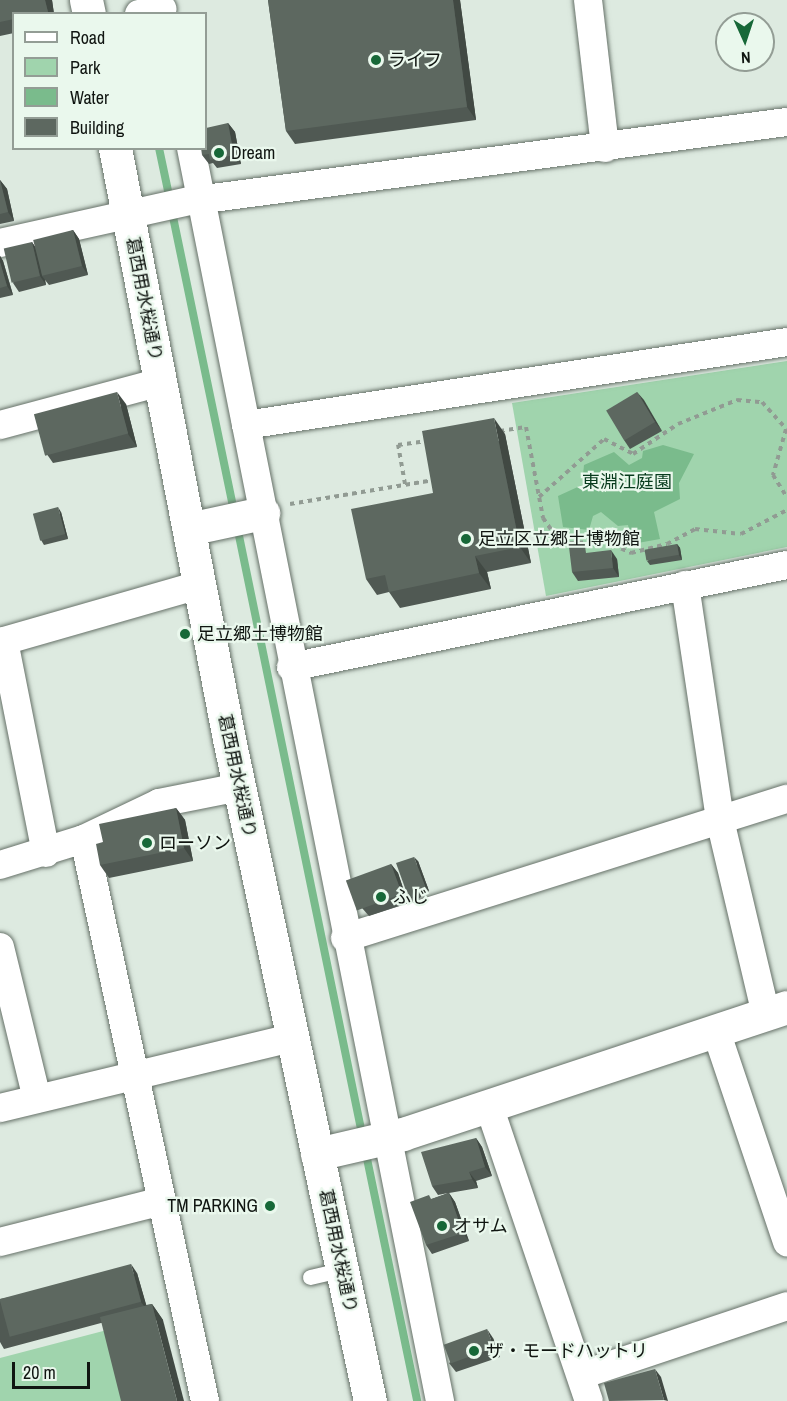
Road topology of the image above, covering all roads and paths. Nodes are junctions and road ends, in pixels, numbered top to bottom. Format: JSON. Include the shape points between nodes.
{"nodes":[{"id":1,"x":588,"y":0,"type":"edge"},
{"id":2,"x":787,"y":122,"type":"edge"},
{"id":3,"x":605,"y":148,"type":"junction"},
{"id":4,"x":116,"y":150,"type":"edge"},
{"id":5,"x":191,"y":150,"type":"edge"},
{"id":6,"x":196,"y":200,"type":"junction"},
{"id":7,"x":137,"y":210,"type":"junction"},
{"id":8,"x":0,"y":243,"type":"edge"},
{"id":9,"x":787,"y":342,"type":"edge"},
{"id":10,"x":160,"y":382,"type":"junction"},
{"id":11,"x":0,"y":424,"type":"edge"},
{"id":12,"x":246,"y":425,"type":"junction"},
{"id":13,"x":491,"y":432,"type":"edge"},
{"id":14,"x":433,"y":440,"type":"edge"},
{"id":15,"x":438,"y":479,"type":"edge"},
{"id":16,"x":405,"y":484,"type":"junction"},
{"id":17,"x":539,"y":496,"type":"junction"},
{"id":18,"x":787,"y":497,"type":"edge"},
{"id":19,"x":273,"y":509,"type":"junction"},
{"id":20,"x":787,"y":510,"type":"edge"},
{"id":21,"x":201,"y":526,"type":"junction"},
{"id":22,"x":787,"y":565,"type":"edge"},
{"id":23,"x":199,"y":585,"type":"junction"},
{"id":24,"x":685,"y":585,"type":"junction"},
{"id":25,"x":2,"y":641,"type":"edge"},
{"id":26,"x":291,"y":667,"type":"junction"},
{"id":27,"x":239,"y":787,"type":"junction"},
{"id":28,"x":787,"y":799,"type":"edge"},
{"id":29,"x":720,"y":820,"type":"junction"},
{"id":30,"x":84,"y":839,"type":"junction"},
{"id":31,"x":46,"y":853,"type":"junction"},
{"id":32,"x":0,"y":865,"type":"edge"},
{"id":33,"x":345,"y":938,"type":"junction"},
{"id":34,"x":0,"y":947,"type":"edge"},
{"id":35,"x":777,"y":1011,"type":"edge"},
{"id":36,"x":716,"y":1031,"type":"junction"},
{"id":37,"x":292,"y":1038,"type":"junction"},
{"id":38,"x":136,"y":1075,"type":"junction"},
{"id":39,"x":37,"y":1099,"type":"junction"},
{"id":40,"x":489,"y":1106,"type":"junction"},
{"id":41,"x":0,"y":1108,"type":"edge"},
{"id":42,"x":371,"y":1143,"type":"junction"},
{"id":43,"x":317,"y":1154,"type":"junction"},
{"id":44,"x":162,"y":1201,"type":"junction"},
{"id":45,"x":786,"y":1237,"type":"edge"},
{"id":46,"x":0,"y":1242,"type":"edge"},
{"id":47,"x":341,"y":1270,"type":"junction"},
{"id":48,"x":310,"y":1277,"type":"dead end"},
{"id":49,"x":787,"y":1306,"type":"edge"},
{"id":50,"x":585,"y":1388,"type":"edge"},
{"id":51,"x":205,"y":1401,"type":"edge"},
{"id":52,"x":370,"y":1401,"type":"edge"},
{"id":53,"x":441,"y":1401,"type":"edge"}],
"edges":[{"from":1,"to":3,"type":"street"},
{"from":2,"to":3,"type":"street"},
{"from":3,"to":6,"type":"street"},
{"from":4,"to":7,"type":"street","name":"葛西用水桜通り"},
{"from":5,"to":6,"type":"street"},
{"from":6,"to":7,"type":"street"},
{"from":6,"to":12,"type":"street"},
{"from":7,"to":8,"type":"street"},
{"from":7,"to":10,"type":"street","name":"葛西用水桜通り"},
{"from":9,"to":12,"type":"street"},
{"from":10,"to":11,"type":"street"},
{"from":10,"to":21,"type":"street","name":"葛西用水桜通り"},
{"from":12,"to":19,"type":"street"},
{"from":13,"to":17,"type":"path","via":[[526,427]]},
{"from":14,"to":16,"type":"path","via":[[398,445]]},
{"from":15,"to":16,"type":"path"},
{"from":16,"to":19,"type":"path"},
{"from":17,"to":18,"type":"path","via":[[604,439],[633,454],[678,424],[737,400],[762,402],[786,429],[773,475]]},
{"from":17,"to":20,"type":"path","via":[[543,518],[561,544],[605,541],[631,553],[667,544],[695,529],[741,534]]},
{"from":19,"to":21,"type":"street"},
{"from":19,"to":26,"type":"street"},
{"from":21,"to":23,"type":"street","name":"葛西用水桜通り"},
{"from":22,"to":24,"type":"street"},
{"from":23,"to":25,"type":"street"},
{"from":23,"to":27,"type":"street","name":"葛西用水桜通り"},
{"from":24,"to":26,"type":"street"},
{"from":24,"to":29,"type":"street"},
{"from":25,"to":31,"type":"street"},
{"from":26,"to":33,"type":"street"},
{"from":27,"to":30,"type":"street","via":[[159,803]]},
{"from":27,"to":37,"type":"street","name":"葛西用水桜通り"},
{"from":28,"to":29,"type":"street"},
{"from":29,"to":33,"type":"street"},
{"from":29,"to":35,"type":"street"},
{"from":30,"to":31,"type":"street"},
{"from":30,"to":38,"type":"street"},
{"from":31,"to":32,"type":"street"},
{"from":33,"to":42,"type":"street"},
{"from":34,"to":39,"type":"street"},
{"from":35,"to":36,"type":"street"},
{"from":36,"to":40,"type":"street"},
{"from":36,"to":45,"type":"street"},
{"from":37,"to":38,"type":"street"},
{"from":37,"to":43,"type":"street","name":"葛西用水桜通り"},
{"from":38,"to":39,"type":"street"},
{"from":38,"to":44,"type":"street"},
{"from":39,"to":41,"type":"street"},
{"from":40,"to":42,"type":"street"},
{"from":40,"to":50,"type":"street"},
{"from":42,"to":43,"type":"street"},
{"from":42,"to":53,"type":"street"},
{"from":43,"to":47,"type":"street","name":"葛西用水桜通り"},
{"from":44,"to":46,"type":"street"},
{"from":44,"to":51,"type":"street","via":[[190,1300]]},
{"from":47,"to":48,"type":"lane"},
{"from":47,"to":52,"type":"street","name":"葛西用水桜通り"},
{"from":49,"to":50,"type":"street"}]}
